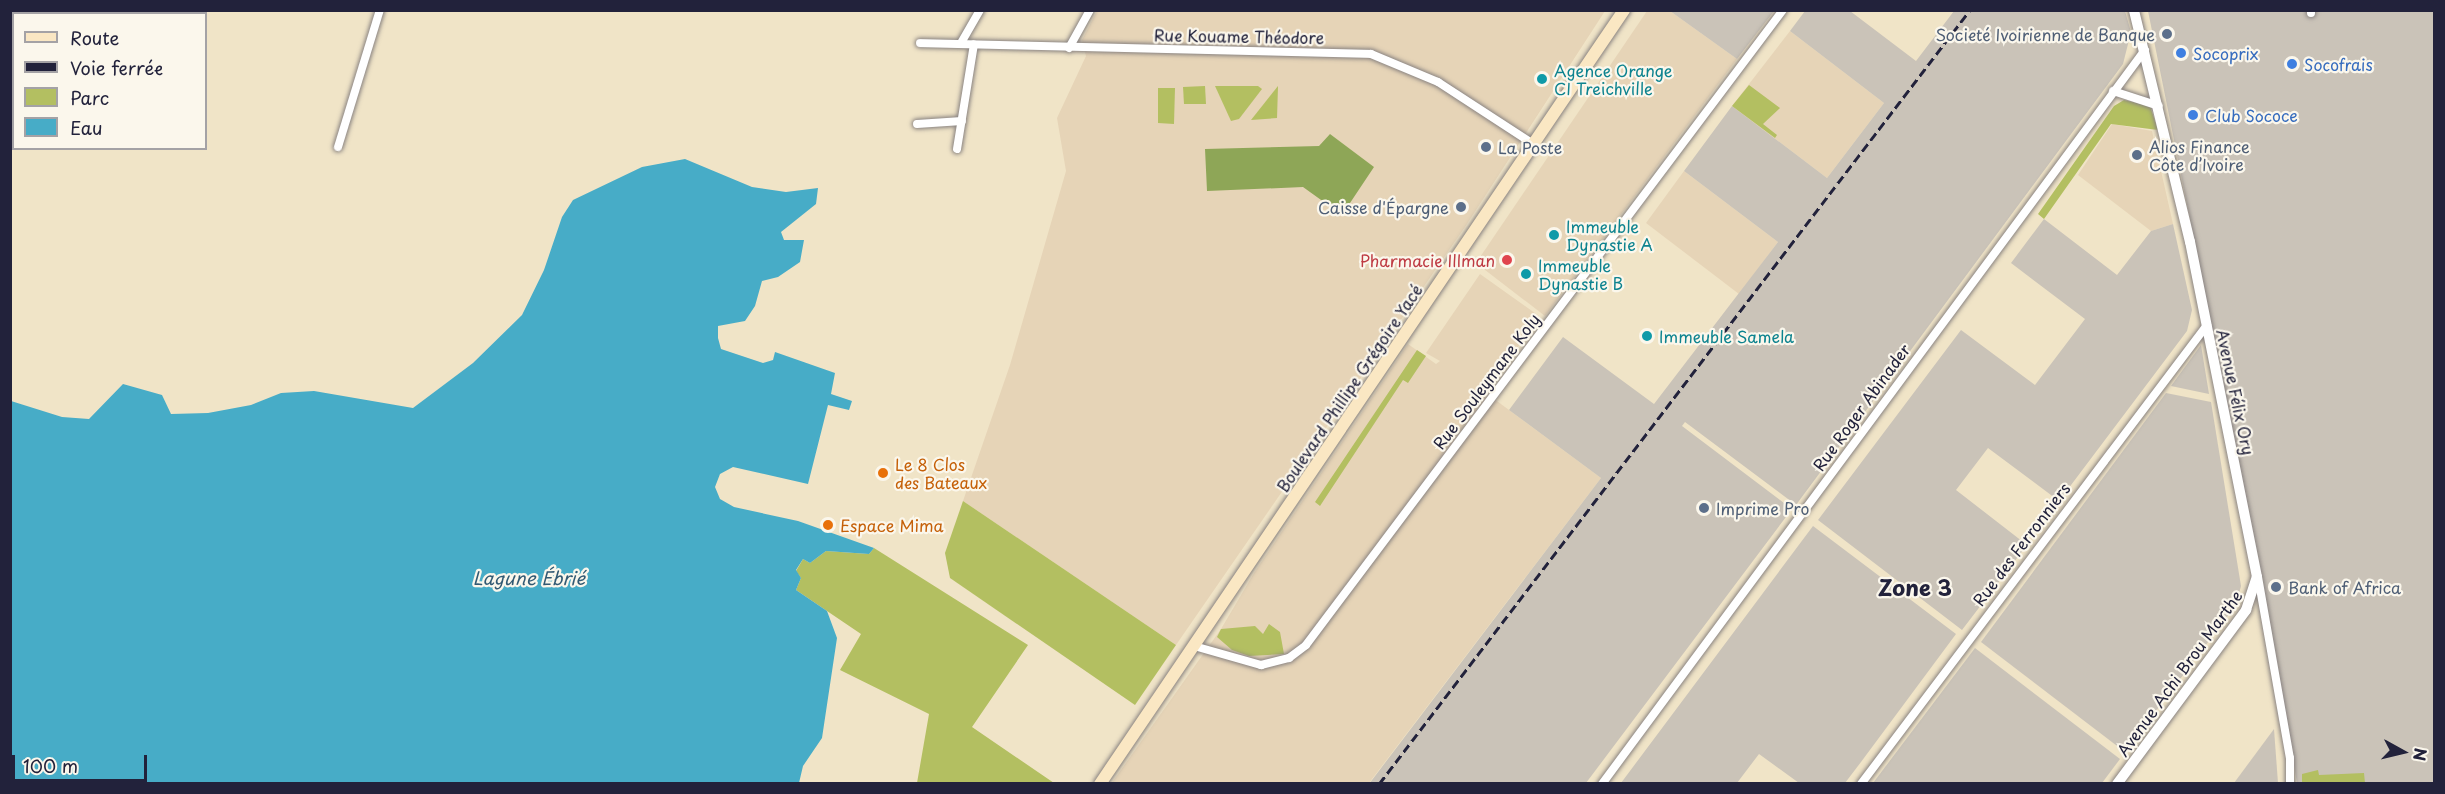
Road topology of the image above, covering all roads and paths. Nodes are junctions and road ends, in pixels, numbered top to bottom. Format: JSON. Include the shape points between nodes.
{"nodes":[{"id":1,"x":380,"y":10,"type":"edge"},
{"id":2,"x":980,"y":10,"type":"edge"},
{"id":3,"x":1089,"y":10,"type":"edge"},
{"id":4,"x":1624,"y":10,"type":"edge"},
{"id":5,"x":1783,"y":10,"type":"edge"},
{"id":6,"x":2134,"y":10,"type":"edge"},
{"id":7,"x":920,"y":43,"type":"dead end"},
{"id":8,"x":961,"y":43,"type":"junction"},
{"id":9,"x":974,"y":44,"type":"junction"},
{"id":10,"x":1069,"y":48,"type":"junction"},
{"id":11,"x":2145,"y":50,"type":"junction"},
{"id":12,"x":2113,"y":91,"type":"junction"},
{"id":13,"x":2159,"y":106,"type":"junction"},
{"id":14,"x":962,"y":121,"type":"junction"},
{"id":15,"x":917,"y":124,"type":"dead end"},
{"id":16,"x":1533,"y":144,"type":"junction"},
{"id":17,"x":338,"y":147,"type":"dead end"},
{"id":18,"x":957,"y":149,"type":"dead end"},
{"id":19,"x":2207,"y":325,"type":"junction"},
{"id":20,"x":2258,"y":577,"type":"junction"},
{"id":21,"x":1194,"y":646,"type":"junction"},
{"id":22,"x":1100,"y":783,"type":"edge"},
{"id":23,"x":1602,"y":783,"type":"edge"},
{"id":24,"x":1861,"y":783,"type":"edge"},
{"id":25,"x":2117,"y":783,"type":"edge"},
{"id":26,"x":2290,"y":783,"type":"edge"}],
"edges":[{"from":1,"to":17,"type":"street"},
{"from":2,"to":8,"type":"street"},
{"from":3,"to":10,"type":"street"},
{"from":4,"to":16,"type":"main road","name":"Boulevard Phillipe Grégoire Yacé"},
{"from":5,"to":21,"type":"street","name":"Rue Souleymane Koly","via":[[1306,645],[1289,658],[1261,664]]},
{"from":6,"to":11,"type":"street","name":"Avenue Félix Ory"},
{"from":7,"to":8,"type":"street","name":"Rue Kouame Théodore"},
{"from":8,"to":9,"type":"street","name":"Rue Kouame Théodore"},
{"from":9,"to":10,"type":"street","name":"Rue Kouame Théodore"},
{"from":9,"to":14,"type":"street"},
{"from":10,"to":16,"type":"street","name":"Rue Kouame Théodore","via":[[1371,54],[1438,82]]},
{"from":11,"to":12,"type":"street","name":"Rue Roger Abinader"},
{"from":11,"to":13,"type":"street","name":"Avenue Félix Ory"},
{"from":12,"to":13,"type":"street"},
{"from":12,"to":23,"type":"street","name":"Rue Roger Abinader"},
{"from":13,"to":19,"type":"street","name":"Avenue Félix Ory"},
{"from":14,"to":15,"type":"street"},
{"from":14,"to":18,"type":"street"},
{"from":16,"to":21,"type":"main road","name":"Boulevard Phillipe Grégoire Yacé"},
{"from":19,"to":20,"type":"street","name":"Avenue Félix Ory"},
{"from":19,"to":24,"type":"street","name":"Rue des Ferronniers"},
{"from":20,"to":25,"type":"street","name":"Avenue Achi Brou Marthe","via":[[2253,596],[2234,628]]},
{"from":20,"to":26,"type":"street","name":"Avenue Félix Ory"},
{"from":21,"to":22,"type":"main road","name":"Boulevard Phillipe Grégoire Yacé"}]}
